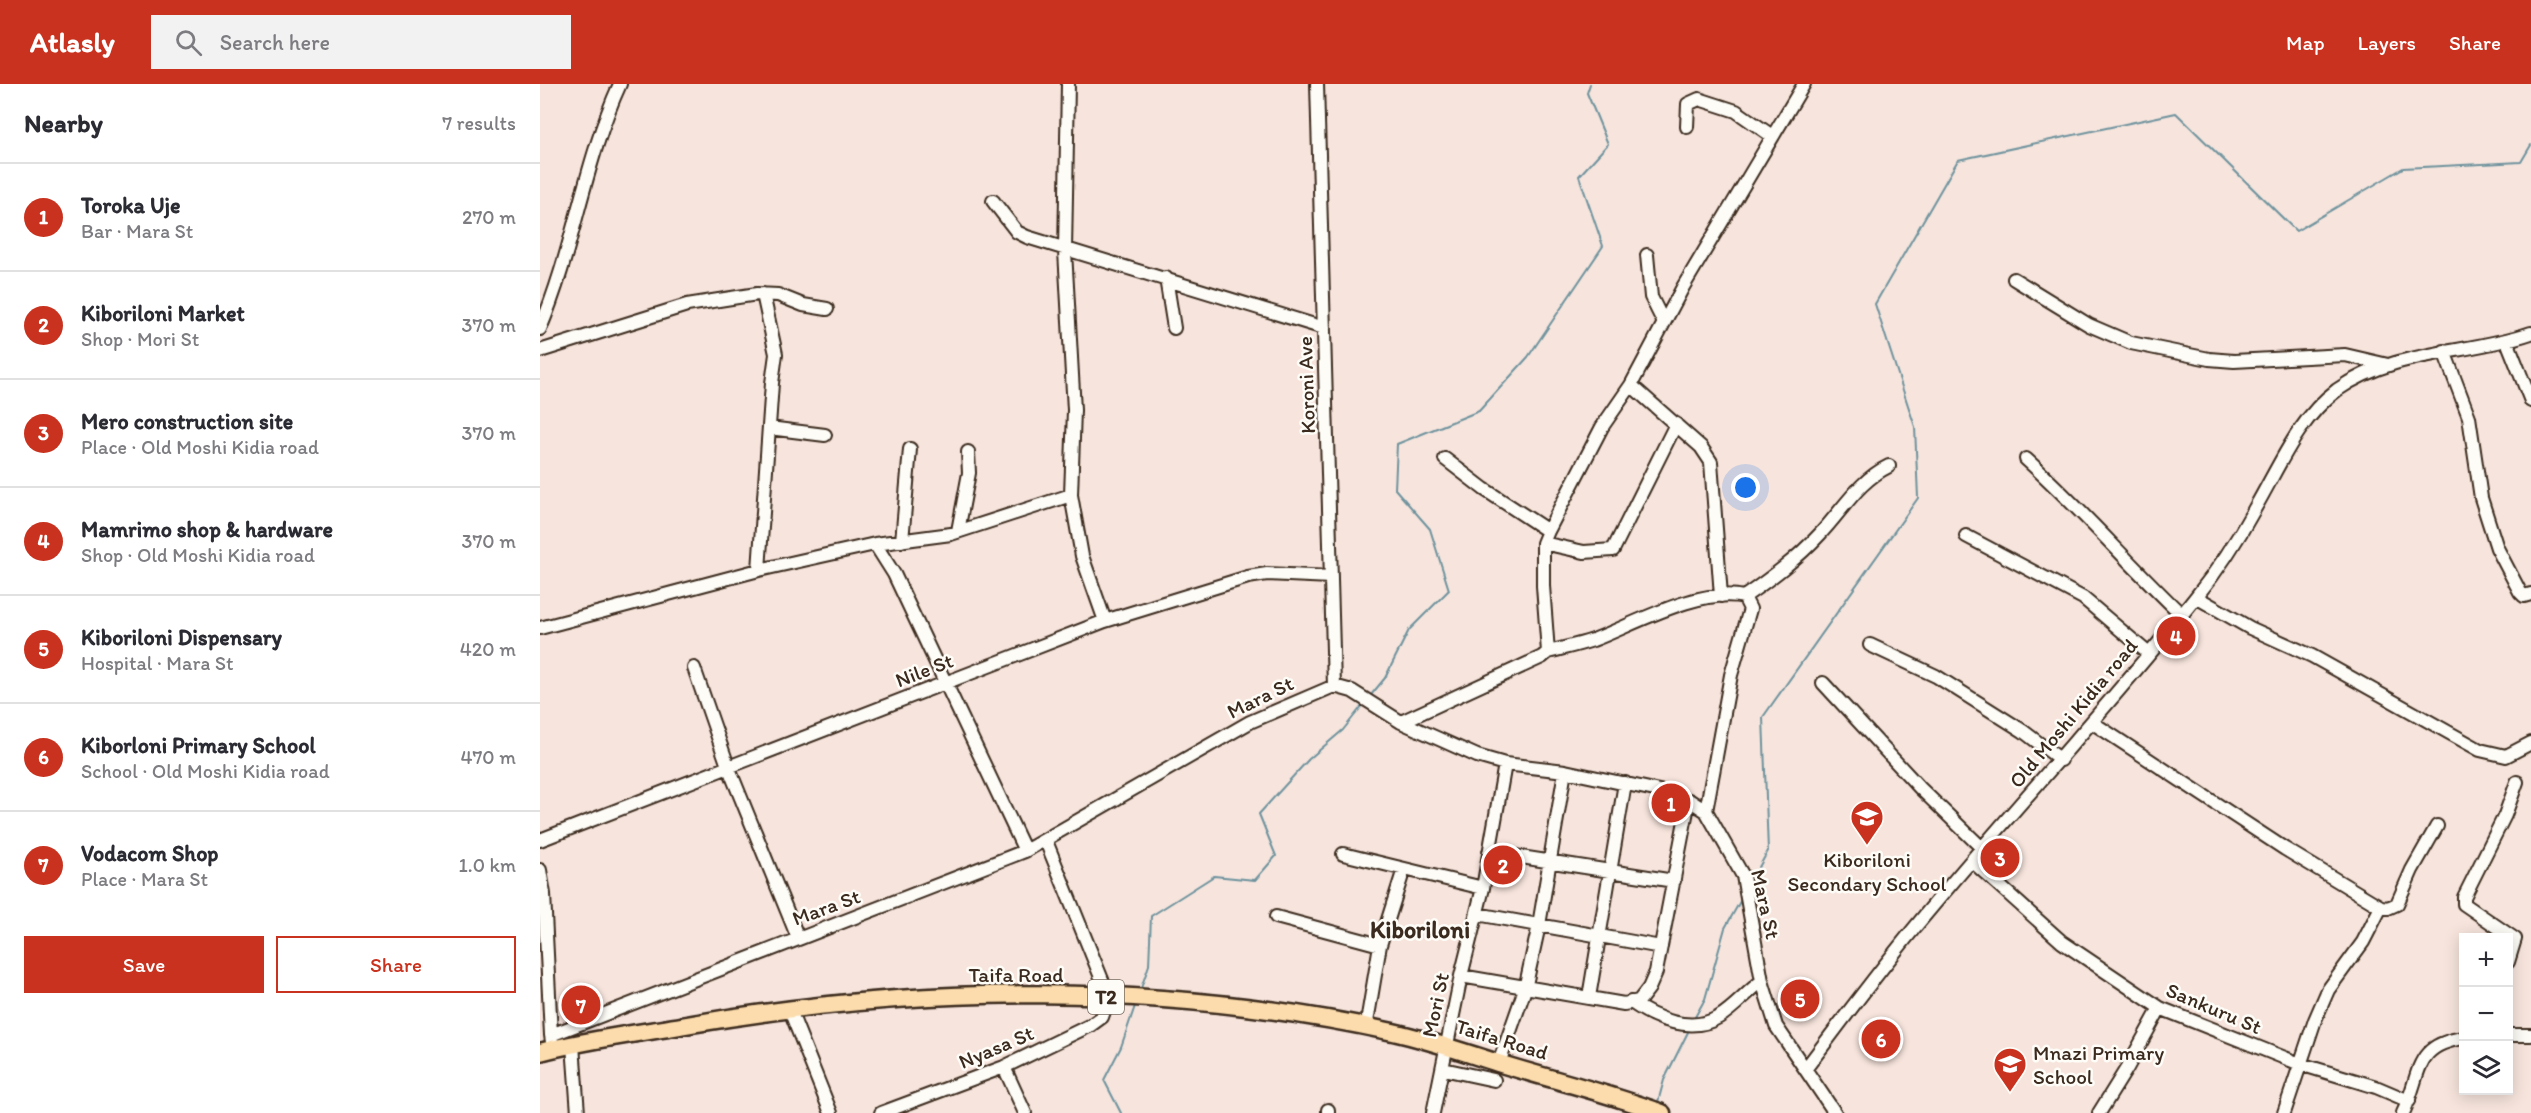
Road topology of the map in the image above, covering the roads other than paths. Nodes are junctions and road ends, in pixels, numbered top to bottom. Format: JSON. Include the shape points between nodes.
{"nodes":[{"id":1,"x":620,"y":84,"type":"edge"},
{"id":2,"x":1068,"y":84,"type":"edge"},
{"id":3,"x":1317,"y":84,"type":"edge"},
{"id":4,"x":1804,"y":84,"type":"edge"},
{"id":5,"x":1687,"y":127,"type":"dead end"},
{"id":6,"x":1772,"y":136,"type":"junction"},
{"id":7,"x":993,"y":201,"type":"dead end"},
{"id":8,"x":1065,"y":250,"type":"junction"},
{"id":9,"x":1647,"y":255,"type":"dead end"},
{"id":10,"x":1166,"y":278,"type":"junction"},
{"id":11,"x":2014,"y":279,"type":"dead end"},
{"id":12,"x":763,"y":294,"type":"junction"},
{"id":13,"x":827,"y":309,"type":"dead end"},
{"id":14,"x":1664,"y":323,"type":"junction"},
{"id":15,"x":1174,"y":328,"type":"dead end"},
{"id":16,"x":1324,"y":328,"type":"junction"},
{"id":17,"x":540,"y":329,"type":"edge"},
{"id":18,"x":2531,"y":333,"type":"edge"},
{"id":19,"x":2507,"y":341,"type":"junction"},
{"id":20,"x":540,"y":351,"type":"edge"},
{"id":21,"x":2444,"y":351,"type":"junction"},
{"id":22,"x":2388,"y":364,"type":"junction"},
{"id":23,"x":1631,"y":385,"type":"junction"},
{"id":24,"x":2531,"y":401,"type":"edge"},
{"id":25,"x":1676,"y":424,"type":"junction"},
{"id":26,"x":769,"y":428,"type":"junction"},
{"id":27,"x":825,"y":435,"type":"dead end"},
{"id":28,"x":910,"y":450,"type":"dead end"},
{"id":29,"x":968,"y":452,"type":"dead end"},
{"id":30,"x":1445,"y":459,"type":"dead end"},
{"id":31,"x":2026,"y":459,"type":"dead end"},
{"id":32,"x":1889,"y":466,"type":"dead end"},
{"id":33,"x":1071,"y":495,"type":"junction"},
{"id":34,"x":958,"y":531,"type":"junction"},
{"id":35,"x":1548,"y":531,"type":"junction"},
{"id":36,"x":1966,"y":536,"type":"dead end"},
{"id":37,"x":902,"y":541,"type":"junction"},
{"id":38,"x":1543,"y":543,"type":"junction"},
{"id":39,"x":875,"y":544,"type":"junction"},
{"id":40,"x":759,"y":570,"type":"junction"},
{"id":41,"x":1331,"y":577,"type":"junction"},
{"id":42,"x":2531,"y":594,"type":"edge"},
{"id":43,"x":1721,"y":596,"type":"junction"},
{"id":44,"x":1744,"y":597,"type":"junction"},
{"id":45,"x":2196,"y":597,"type":"junction"},
{"id":46,"x":2181,"y":614,"type":"junction"},
{"id":47,"x":1105,"y":621,"type":"junction"},
{"id":48,"x":540,"y":628,"type":"edge"},
{"id":49,"x":1870,"y":645,"type":"dead end"},
{"id":50,"x":1548,"y":652,"type":"junction"},
{"id":51,"x":2149,"y":654,"type":"junction"},
{"id":52,"x":694,"y":668,"type":"dead end"},
{"id":53,"x":945,"y":682,"type":"junction"},
{"id":54,"x":1823,"y":683,"type":"dead end"},
{"id":55,"x":1334,"y":686,"type":"junction"},
{"id":56,"x":1401,"y":722,"type":"junction"},
{"id":57,"x":2093,"y":723,"type":"junction"},
{"id":58,"x":2531,"y":743,"type":"edge"},
{"id":59,"x":2061,"y":760,"type":"junction"},
{"id":60,"x":1505,"y":764,"type":"junction"},
{"id":61,"x":728,"y":766,"type":"junction"},
{"id":62,"x":1565,"y":771,"type":"junction"},
{"id":63,"x":2517,"y":782,"type":"dead end"},
{"id":64,"x":1625,"y":783,"type":"junction"},
{"id":65,"x":1689,"y":800,"type":"junction"},
{"id":66,"x":1706,"y":811,"type":"junction"},
{"id":67,"x":2436,"y":826,"type":"dead end"},
{"id":68,"x":540,"y":840,"type":"edge"},
{"id":69,"x":1046,"y":841,"type":"junction"},
{"id":70,"x":1983,"y":849,"type":"junction"},
{"id":71,"x":1025,"y":851,"type":"junction"},
{"id":72,"x":1489,"y":852,"type":"junction"},
{"id":73,"x":1343,"y":854,"type":"dead end"},
{"id":74,"x":1550,"y":861,"type":"junction"},
{"id":75,"x":1972,"y":861,"type":"junction"},
{"id":76,"x":1404,"y":868,"type":"junction"},
{"id":77,"x":540,"y":870,"type":"edge"},
{"id":78,"x":1611,"y":871,"type":"junction"},
{"id":79,"x":1674,"y":881,"type":"junction"},
{"id":80,"x":1483,"y":888,"type":"junction"},
{"id":81,"x":2381,"y":907,"type":"junction"},
{"id":82,"x":1477,"y":914,"type":"junction"},
{"id":83,"x":1276,"y":918,"type":"dead end"},
{"id":84,"x":1539,"y":925,"type":"junction"},
{"id":85,"x":2506,"y":933,"type":"edge"},
{"id":86,"x":1599,"y":936,"type":"junction"},
{"id":87,"x":798,"y":938,"type":"junction"},
{"id":88,"x":1380,"y":945,"type":"junction"},
{"id":89,"x":1661,"y":947,"type":"junction"},
{"id":90,"x":1461,"y":976,"type":"junction"},
{"id":91,"x":1762,"y":981,"type":"junction"},
{"id":92,"x":1525,"y":989,"type":"junction"},
{"id":93,"x":1109,"y":997,"type":"junction"},
{"id":94,"x":1589,"y":997,"type":"junction"},
{"id":95,"x":1631,"y":1002,"type":"junction"},
{"id":96,"x":789,"y":1008,"type":"junction"},
{"id":97,"x":2160,"y":1008,"type":"junction"},
{"id":98,"x":1366,"y":1028,"type":"junction"},
{"id":99,"x":2513,"y":1035,"type":"edge"},
{"id":100,"x":2531,"y":1035,"type":"edge"},
{"id":101,"x":2459,"y":1039,"type":"edge"},
{"id":102,"x":548,"y":1045,"type":"edge"},
{"id":103,"x":573,"y":1045,"type":"junction"},
{"id":104,"x":1446,"y":1046,"type":"junction"},
{"id":105,"x":1499,"y":1063,"type":"junction"},
{"id":106,"x":2300,"y":1064,"type":"junction"},
{"id":107,"x":1004,"y":1067,"type":"junction"},
{"id":108,"x":1806,"y":1068,"type":"junction"},
{"id":109,"x":1443,"y":1069,"type":"junction"},
{"id":110,"x":1494,"y":1080,"type":"dead end"},
{"id":111,"x":2409,"y":1101,"type":"junction"},
{"id":112,"x":578,"y":1113,"type":"edge"},
{"id":113,"x":831,"y":1113,"type":"edge"},
{"id":114,"x":881,"y":1113,"type":"edge"},
{"id":115,"x":1025,"y":1113,"type":"edge"},
{"id":116,"x":1433,"y":1113,"type":"edge"},
{"id":117,"x":1662,"y":1113,"type":"edge"},
{"id":118,"x":1835,"y":1113,"type":"edge"},
{"id":119,"x":2098,"y":1113,"type":"edge"},
{"id":120,"x":2284,"y":1113,"type":"edge"},
{"id":121,"x":2403,"y":1113,"type":"edge"}],
"edges":[{"from":1,"to":17,"type":"street","via":[[592,163],[565,266]]},
{"from":2,"to":8,"type":"street"},
{"from":3,"to":16,"type":"street","name":"Koroni Ave"},
{"from":4,"to":6,"type":"street"},
{"from":5,"to":6,"type":"street","via":[[1688,104],[1699,99],[1736,111]]},
{"from":6,"to":14,"type":"street"},
{"from":7,"to":8,"type":"street","via":[[1017,232]]},
{"from":8,"to":10,"type":"street"},
{"from":8,"to":33,"type":"street","via":[[1074,410]]},
{"from":9,"to":14,"type":"street","via":[[1652,297]]},
{"from":10,"to":15,"type":"street"},
{"from":10,"to":16,"type":"street"},
{"from":11,"to":22,"type":"street","via":[[2089,325],[2131,343],[2209,359],[2345,355]]},
{"from":12,"to":13,"type":"street"},
{"from":12,"to":20,"type":"street","via":[[687,305]]},
{"from":12,"to":26,"type":"street","via":[[776,354]]},
{"from":14,"to":23,"type":"street"},
{"from":16,"to":41,"type":"street","name":"Koroni Ave"},
{"from":18,"to":19,"type":"street","name":"Old Moshi Kidia road"},
{"from":19,"to":21,"type":"street","name":"Old Moshi Kidia road"},
{"from":19,"to":24,"type":"street"},
{"from":21,"to":22,"type":"street","name":"Old Moshi Kidia road"},
{"from":21,"to":42,"type":"street","via":[[2469,417],[2481,498],[2497,548],[2520,592],[2524,596]]},
{"from":22,"to":45,"type":"street","name":"Old Moshi Kidia road","via":[[2357,378],[2315,409],[2232,546]]},
{"from":23,"to":25,"type":"street"},
{"from":23,"to":35,"type":"street","via":[[1602,427]]},
{"from":25,"to":38,"type":"street","via":[[1613,550],[1584,552]]},
{"from":25,"to":43,"type":"street","via":[[1711,462]]},
{"from":26,"to":27,"type":"street"},
{"from":26,"to":40,"type":"street"},
{"from":28,"to":37,"type":"street"},
{"from":29,"to":34,"type":"street","via":[[969,473]]},
{"from":30,"to":35,"type":"street"},
{"from":31,"to":46,"type":"street"},
{"from":32,"to":44,"type":"street","via":[[1863,481],[1794,560]]},
{"from":33,"to":34,"type":"street"},
{"from":33,"to":47,"type":"street","via":[[1082,556]]},
{"from":34,"to":37,"type":"street"},
{"from":35,"to":38,"type":"street"},
{"from":36,"to":51,"type":"street","via":[[2083,598]]},
{"from":37,"to":39,"type":"street"},
{"from":38,"to":50,"type":"street"},
{"from":39,"to":40,"type":"street"},
{"from":39,"to":53,"type":"street","via":[[894,574]]},
{"from":40,"to":48,"type":"street"},
{"from":41,"to":47,"type":"street","name":"Nile St","via":[[1248,577]]},
{"from":41,"to":55,"type":"street","name":"Koroni Ave"},
{"from":43,"to":44,"type":"street"},
{"from":43,"to":50,"type":"street","via":[[1677,607],[1589,641]]},
{"from":44,"to":66,"type":"street","via":[[1750,609],[1731,675]]},
{"from":45,"to":46,"type":"street","name":"Old Moshi Kidia road"},
{"from":45,"to":58,"type":"street","via":[[2250,628],[2312,656],[2480,750],[2506,756]]},
{"from":46,"to":51,"type":"street","name":"Old Moshi Kidia road"},
{"from":47,"to":53,"type":"street","name":"Nile St"},
{"from":49,"to":59,"type":"street","via":[[1936,676]]},
{"from":50,"to":56,"type":"street"},
{"from":51,"to":57,"type":"street","name":"Old Moshi Kidia road"},
{"from":52,"to":61,"type":"street"},
{"from":53,"to":61,"type":"street","name":"Nile St"},
{"from":53,"to":71,"type":"street"},
{"from":54,"to":70,"type":"street","via":[[1920,788]]},
{"from":55,"to":56,"type":"street","name":"Mara St","via":[[1352,691]]},
{"from":55,"to":69,"type":"street","name":"Mara St","via":[[1250,722]]},
{"from":56,"to":60,"type":"street","name":"Mara St"},
{"from":57,"to":59,"type":"street","name":"Old Moshi Kidia road"},
{"from":57,"to":81,"type":"street"},
{"from":59,"to":70,"type":"street","name":"Old Moshi Kidia road"},
{"from":60,"to":62,"type":"street","name":"Mara St"},
{"from":60,"to":72,"type":"street","name":"Mori St"},
{"from":61,"to":68,"type":"street","name":"Nile St"},
{"from":61,"to":87,"type":"street"},
{"from":62,"to":64,"type":"street","name":"Mara St"},
{"from":62,"to":74,"type":"street"},
{"from":63,"to":85,"type":"street","via":[[2505,816],[2464,897],[2464,904]]},
{"from":64,"to":65,"type":"street","name":"Mara St"},
{"from":64,"to":78,"type":"street"},
{"from":65,"to":66,"type":"street","name":"Mara St"},
{"from":65,"to":79,"type":"street"},
{"from":66,"to":91,"type":"street","name":"Mara St","via":[[1729,850],[1747,893]]},
{"from":67,"to":81,"type":"street","via":[[2397,903],[2388,909]]},
{"from":69,"to":71,"type":"street","name":"Mara St"},
{"from":69,"to":93,"type":"street"},
{"from":70,"to":75,"type":"street","name":"Old Moshi Kidia road"},
{"from":71,"to":87,"type":"street","name":"Mara St"},
{"from":72,"to":74,"type":"street"},
{"from":72,"to":80,"type":"street","name":"Mori St"},
{"from":73,"to":76,"type":"street"},
{"from":74,"to":78,"type":"street"},
{"from":74,"to":84,"type":"street"},
{"from":75,"to":97,"type":"street","name":"Sankuru St","via":[[2062,942]]},
{"from":75,"to":108,"type":"street","name":"Old Moshi Kidia road"},
{"from":76,"to":80,"type":"street"},
{"from":76,"to":88,"type":"street"},
{"from":77,"to":102,"type":"street"},
{"from":78,"to":79,"type":"street"},
{"from":78,"to":86,"type":"street"},
{"from":79,"to":89,"type":"street"},
{"from":80,"to":82,"type":"street","name":"Mori St"},
{"from":81,"to":106,"type":"street","via":[[2352,959],[2328,990]]},
{"from":82,"to":84,"type":"street"},
{"from":82,"to":90,"type":"street","name":"Mori St"},
{"from":83,"to":88,"type":"street"},
{"from":84,"to":86,"type":"street"},
{"from":84,"to":92,"type":"street"},
{"from":86,"to":89,"type":"street"},
{"from":86,"to":94,"type":"street"},
{"from":87,"to":102,"type":"street","name":"Mara St"},
{"from":88,"to":98,"type":"street"},
{"from":89,"to":95,"type":"street","via":[[1649,987],[1639,1000]]},
{"from":90,"to":92,"type":"street"},
{"from":90,"to":104,"type":"street","name":"Mori St"},
{"from":91,"to":95,"type":"street","via":[[1706,1023],[1668,1021]]},
{"from":91,"to":108,"type":"street","name":"Mara St","via":[[1776,1026]]},
{"from":92,"to":94,"type":"street"},
{"from":92,"to":105,"type":"street"},
{"from":93,"to":96,"type":"highway","name":"Taifa Road","number":"T2","via":[[935,997]]},
{"from":93,"to":98,"type":"highway","name":"Taifa Road","number":"T2","via":[[1184,1001]]},
{"from":93,"to":107,"type":"street","name":"Nyasa St","via":[[1102,1017],[1091,1025]]},
{"from":94,"to":95,"type":"street"},
{"from":96,"to":103,"type":"highway","name":"Taifa Road","number":"T2"},
{"from":96,"to":113,"type":"street"},
{"from":97,"to":106,"type":"street","name":"Sankuru St"},
{"from":97,"to":119,"type":"street"},
{"from":98,"to":104,"type":"highway","name":"Taifa Road","number":"T2"},
{"from":99,"to":100,"type":"street"},
{"from":101,"to":111,"type":"street","via":[[2430,1048]]},
{"from":102,"to":103,"type":"highway","name":"Taifa Road","number":"T2"},
{"from":103,"to":112,"type":"street"},
{"from":104,"to":105,"type":"highway","name":"Taifa Road","number":"T2"},
{"from":104,"to":109,"type":"street","name":"Mori St"},
{"from":105,"to":117,"type":"highway","name":"Taifa Road","number":"T2"},
{"from":106,"to":111,"type":"street","name":"Sankuru St"},
{"from":106,"to":120,"type":"street"},
{"from":107,"to":114,"type":"street","name":"Nyasa St"},
{"from":107,"to":115,"type":"street"},
{"from":108,"to":118,"type":"street","name":"Mara St"},
{"from":109,"to":110,"type":"street"},
{"from":109,"to":116,"type":"street","name":"Mori St"},
{"from":111,"to":121,"type":"street"}]}
